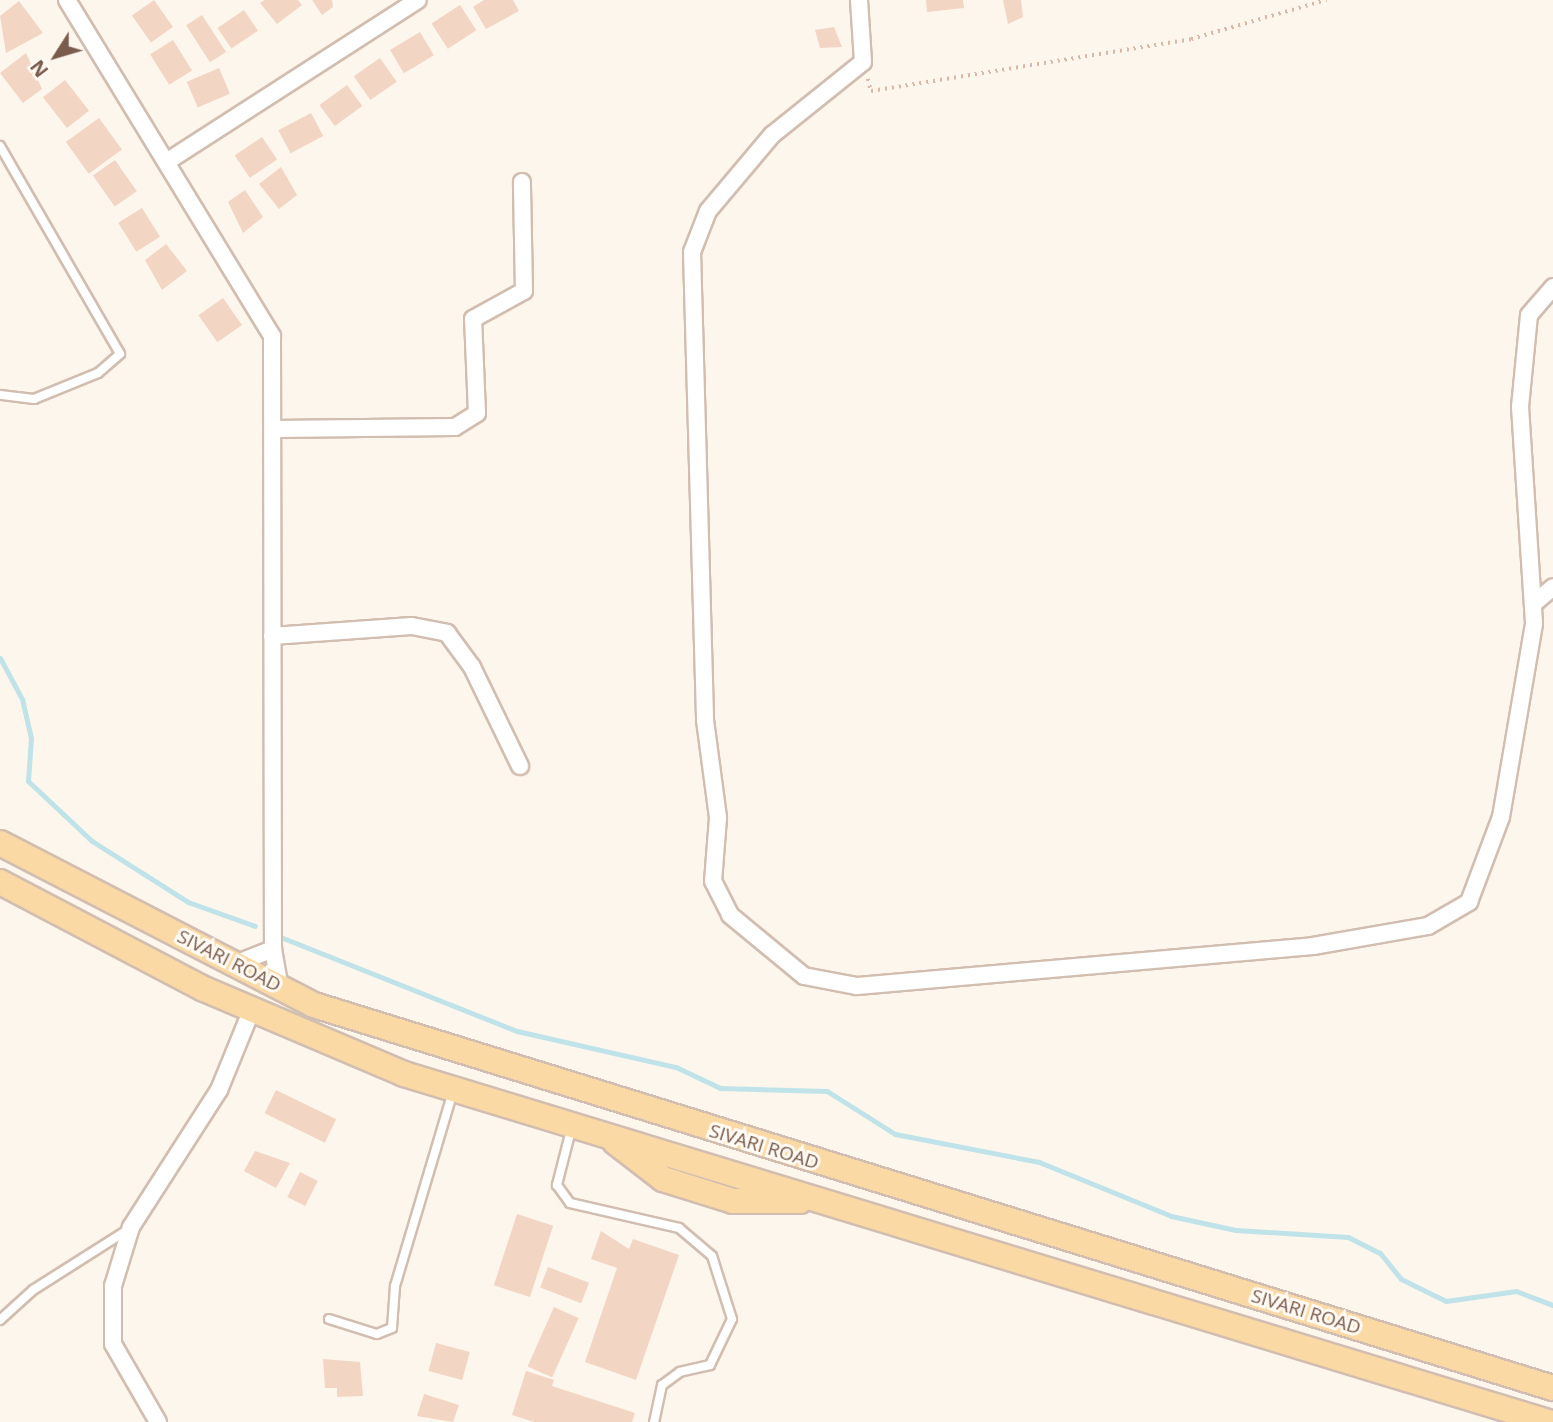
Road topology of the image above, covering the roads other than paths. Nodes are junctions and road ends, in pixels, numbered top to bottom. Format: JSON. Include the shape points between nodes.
{"nodes":[{"id":1,"x":67,"y":0,"type":"edge"},
{"id":2,"x":418,"y":0,"type":"edge"},
{"id":3,"x":859,"y":0,"type":"edge"},
{"id":4,"x":0,"y":146,"type":"edge"},
{"id":5,"x":168,"y":161,"type":"junction"},
{"id":6,"x":522,"y":182,"type":"dead end"},
{"id":7,"x":1553,"y":286,"type":"edge"},
{"id":8,"x":0,"y":395,"type":"edge"},
{"id":9,"x":274,"y":429,"type":"junction"},
{"id":10,"x":1553,"y":587,"type":"edge"},
{"id":11,"x":1533,"y":604,"type":"junction"},
{"id":12,"x":272,"y":636,"type":"junction"},
{"id":13,"x":520,"y":766,"type":"dead end"},
{"id":14,"x":0,"y":843,"type":"edge"},
{"id":15,"x":0,"y":882,"type":"edge"},
{"id":16,"x":274,"y":949,"type":"junction"},
{"id":17,"x":235,"y":964,"type":"junction"},
{"id":18,"x":281,"y":987,"type":"junction"},
{"id":19,"x":252,"y":1009,"type":"junction"},
{"id":20,"x":453,"y":1089,"type":"junction"},
{"id":21,"x":573,"y":1124,"type":"junction"},
{"id":22,"x":131,"y":1227,"type":"junction"},
{"id":23,"x":329,"y":1319,"type":"dead end"},
{"id":24,"x":0,"y":1320,"type":"edge"},
{"id":25,"x":1553,"y":1388,"type":"edge"},
{"id":26,"x":158,"y":1422,"type":"edge"},
{"id":27,"x":654,"y":1422,"type":"edge"},
{"id":28,"x":1548,"y":1422,"type":"edge"}],
"edges":[{"from":1,"to":5,"type":"street"},
{"from":2,"to":5,"type":"street"},
{"from":3,"to":11,"type":"street","via":[[863,62],[772,135],[708,211],[692,252],[705,720],[719,818],[713,881],[730,915],[804,976],[857,986],[1313,946],[1428,926],[1469,902],[1501,817]]},
{"from":4,"to":8,"type":"lane","via":[[120,354],[98,373],[34,399]]},
{"from":5,"to":9,"type":"street","via":[[272,336]]},
{"from":6,"to":9,"type":"street","via":[[524,291],[473,319],[477,412],[455,427]]},
{"from":7,"to":11,"type":"street","via":[[1529,315],[1520,407]]},
{"from":9,"to":12,"type":"street"},
{"from":10,"to":11,"type":"street"},
{"from":12,"to":13,"type":"street","via":[[412,626],[447,633],[472,667]]},
{"from":12,"to":16,"type":"street"},
{"from":14,"to":17,"type":"main road","name":"SIVARI ROAD"},
{"from":15,"to":19,"type":"main road","name":"SIVARI ROAD"},
{"from":16,"to":17,"type":"street"},
{"from":16,"to":18,"type":"street"},
{"from":17,"to":18,"type":"main road","name":"SIVARI ROAD"},
{"from":18,"to":25,"type":"main road","name":"SIVARI ROAD","via":[[314,1004],[574,1089]]},
{"from":19,"to":20,"type":"main road","name":"SIVARI ROAD"},
{"from":19,"to":22,"type":"street","via":[[219,1090]]},
{"from":20,"to":21,"type":"main road","name":"SIVARI ROAD"},
{"from":20,"to":23,"type":"lane","via":[[395,1286],[392,1328],[377,1334]]},
{"from":21,"to":27,"type":"lane","via":[[557,1185],[570,1203],[679,1227],[712,1256],[732,1319],[710,1365],[680,1372],[662,1385]]},
{"from":21,"to":28,"type":"main road","name":"SIVARI ROAD"},
{"from":22,"to":24,"type":"lane","via":[[33,1290]]},
{"from":22,"to":26,"type":"street","via":[[113,1286],[113,1344]]}]}
